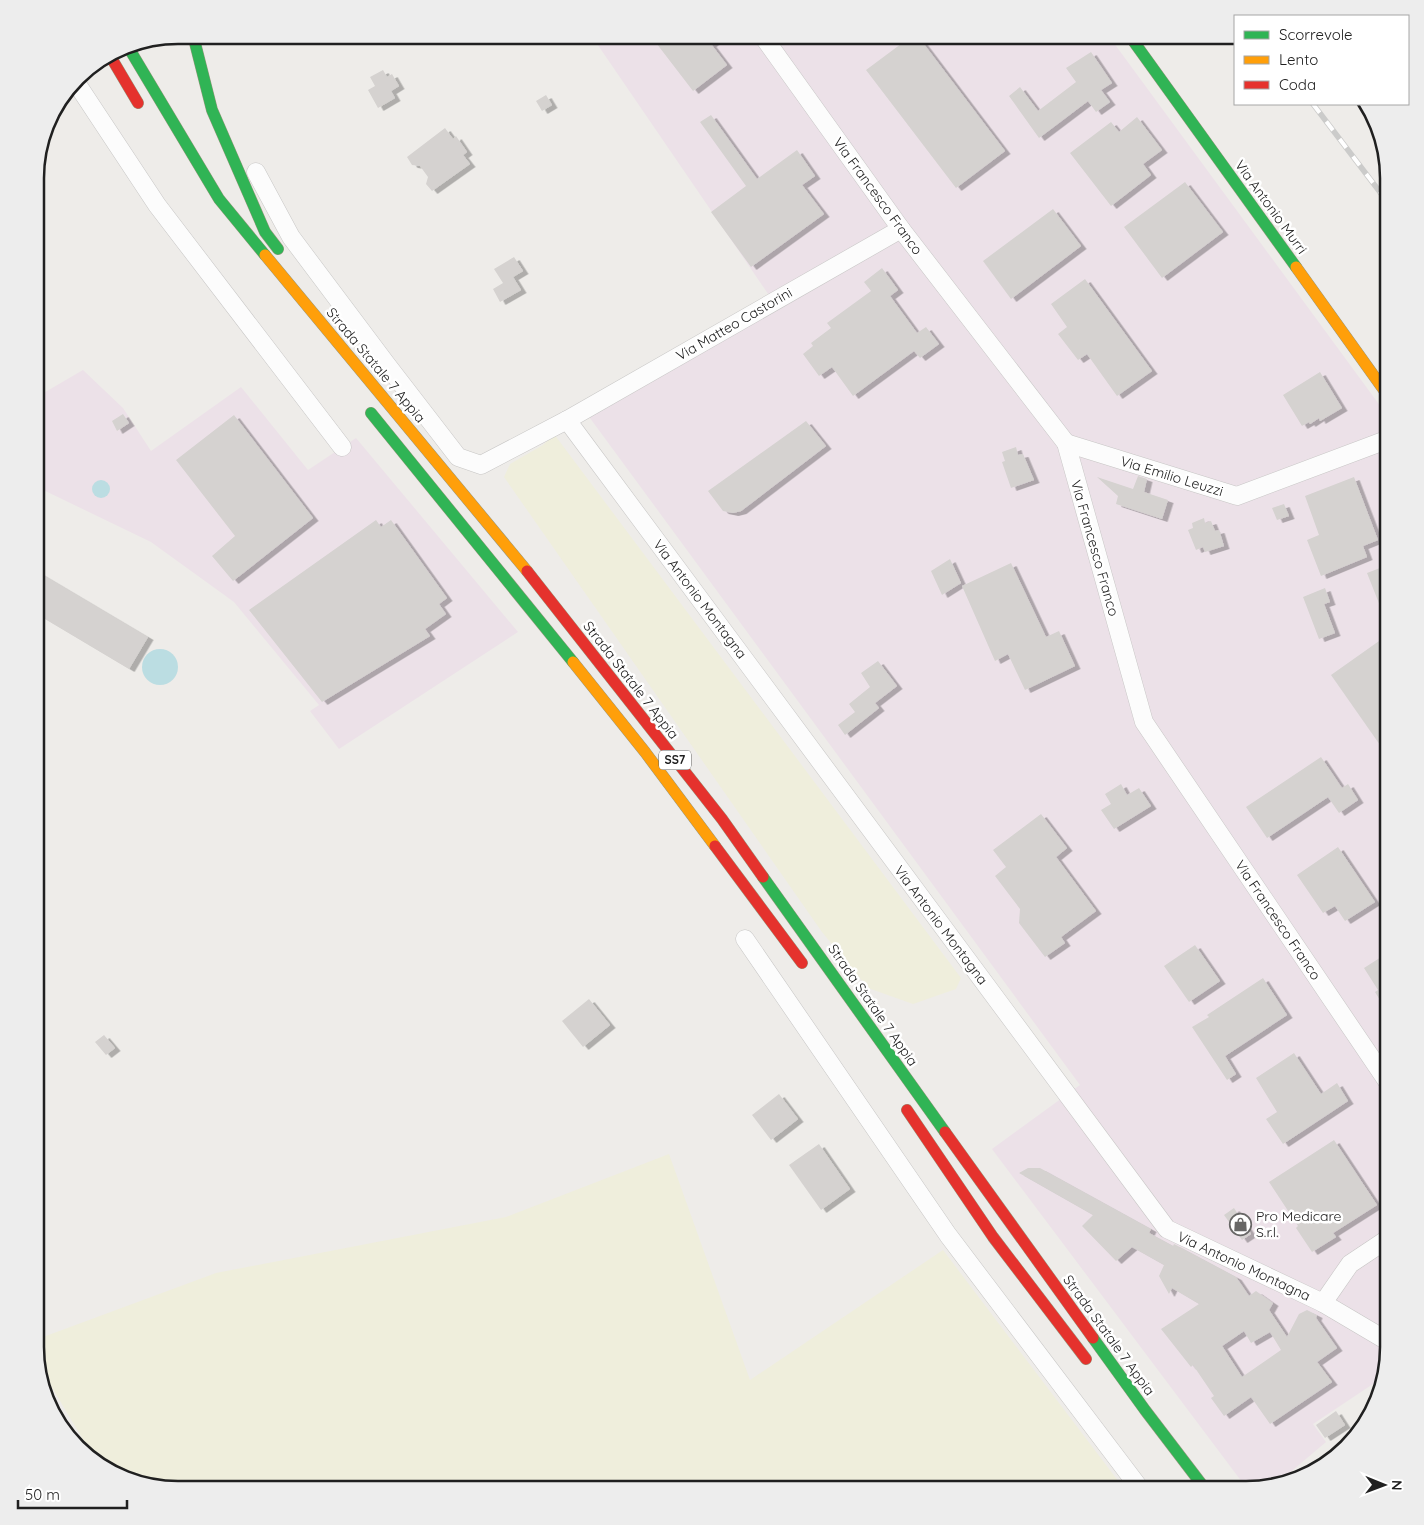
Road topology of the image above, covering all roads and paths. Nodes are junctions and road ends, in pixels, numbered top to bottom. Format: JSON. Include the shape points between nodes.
{"nodes":[{"id":1,"x":195,"y":44,"type":"edge"},
{"id":2,"x":768,"y":44,"type":"edge"},
{"id":3,"x":1135,"y":44,"type":"edge"},
{"id":4,"x":131,"y":52,"type":"edge"},
{"id":5,"x":113,"y":61,"type":"edge"},
{"id":6,"x":79,"y":87,"type":"edge"},
{"id":7,"x":143,"y":111,"type":"dead end"},
{"id":8,"x":256,"y":172,"type":"dead end"},
{"id":9,"x":902,"y":229,"type":"junction"},
{"id":10,"x":287,"y":260,"type":"dead end"},
{"id":11,"x":314,"y":296,"type":"dead end"},
{"id":12,"x":1380,"y":384,"type":"edge"},
{"id":13,"x":364,"y":404,"type":"dead end"},
{"id":14,"x":400,"y":418,"type":"junction"},
{"id":15,"x":567,"y":420,"type":"junction"},
{"id":16,"x":1380,"y":442,"type":"edge"},
{"id":17,"x":1066,"y":443,"type":"junction"},
{"id":18,"x":342,"y":447,"type":"dead end"},
{"id":19,"x":745,"y":939,"type":"dead end"},
{"id":20,"x":807,"y":969,"type":"dead end"},
{"id":21,"x":1380,"y":1071,"type":"edge"},
{"id":22,"x":898,"y":1098,"type":"dead end"},
{"id":23,"x":1380,"y":1244,"type":"edge"},
{"id":24,"x":1324,"y":1304,"type":"junction"},
{"id":25,"x":1380,"y":1337,"type":"edge"},
{"id":26,"x":1095,"y":1372,"type":"dead end"},
{"id":27,"x":1134,"y":1481,"type":"edge"},
{"id":28,"x":1199,"y":1481,"type":"edge"}],
"edges":[{"from":1,"to":10,"type":"main road","via":[[212,110],[265,232]]},
{"from":2,"to":9,"type":"street","name":"Via Francesco Franco"},
{"from":3,"to":12,"type":"main road","name":"Via Antonio Murri"},
{"from":4,"to":14,"type":"main road","name":"Strada Statale 7 Appia","number":"SS7","via":[[219,199]]},
{"from":5,"to":7,"type":"main road"},
{"from":6,"to":18,"type":"street","via":[[157,205]]},
{"from":8,"to":15,"type":"street","name":"Via Matteo Castorini","via":[[291,237],[458,457],[481,466]]},
{"from":9,"to":15,"type":"street","name":"Via Matteo Castorini"},
{"from":9,"to":17,"type":"street","name":"Via Francesco Franco"},
{"from":11,"to":14,"type":"main road"},
{"from":13,"to":20,"type":"main road","number":"SS7","via":[[645,752]]},
{"from":14,"to":28,"type":"main road","name":"Strada Statale 7 Appia","number":"SS7","via":[[722,819],[956,1148]]},
{"from":15,"to":24,"type":"street","name":"Via Antonio Montagna","via":[[1167,1230]]},
{"from":16,"to":17,"type":"street","name":"Via Emilio Leuzzi","via":[[1237,496]]},
{"from":17,"to":21,"type":"street","name":"Via Francesco Franco","via":[[1144,722]]},
{"from":19,"to":27,"type":"street","via":[[948,1235]]},
{"from":22,"to":26,"type":"main road","via":[[993,1237]]},
{"from":23,"to":24,"type":"street","via":[[1350,1264]]},
{"from":24,"to":25,"type":"street","name":"Via Antonio Montagna"}]}
